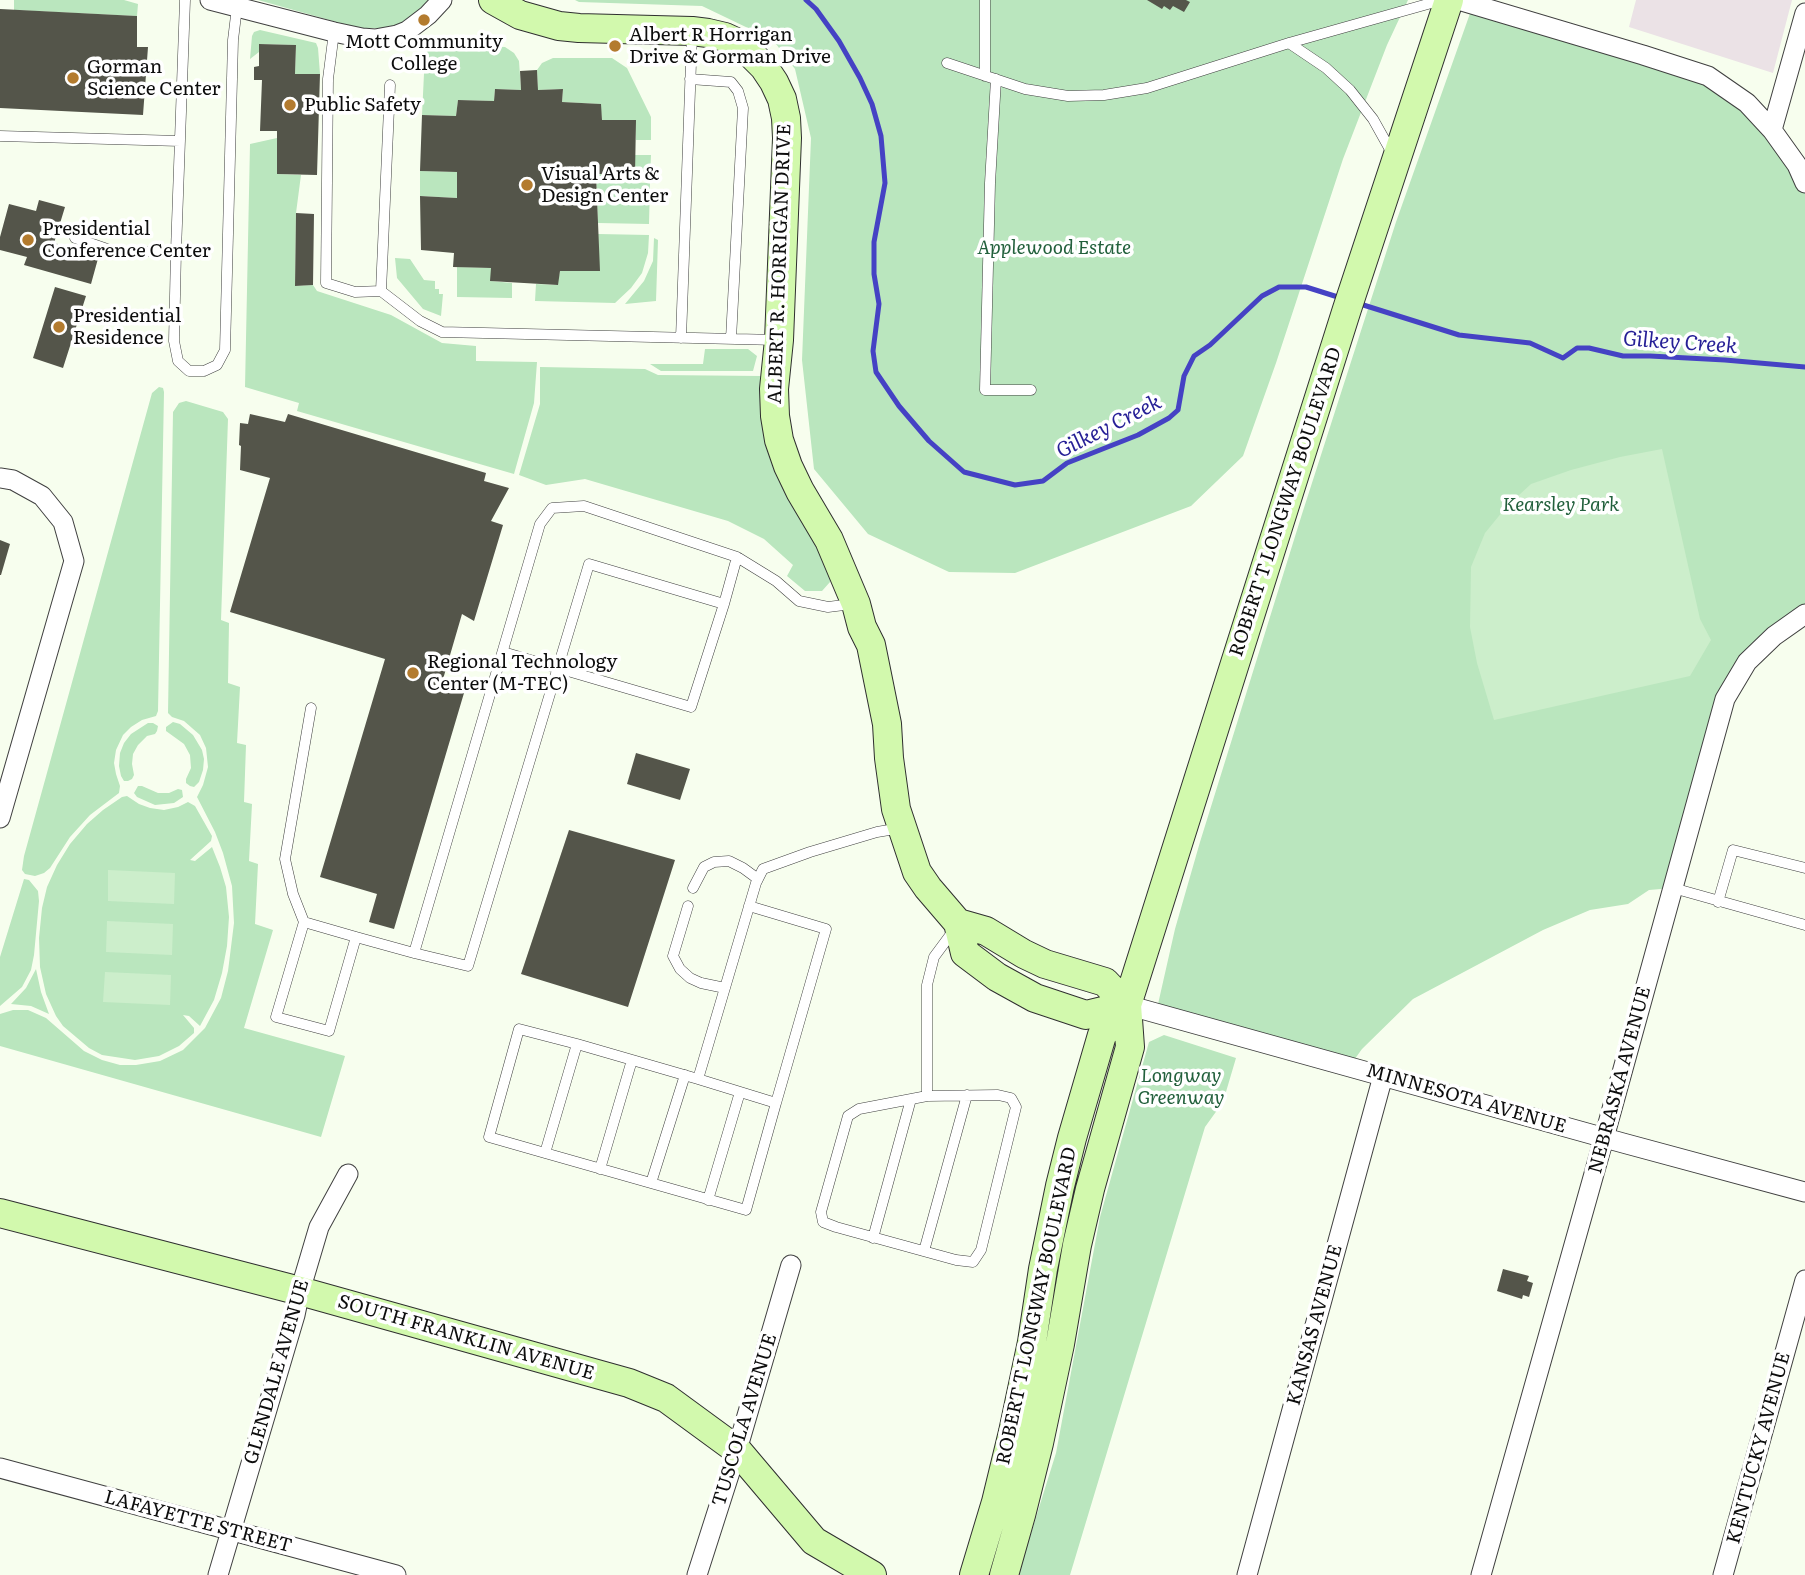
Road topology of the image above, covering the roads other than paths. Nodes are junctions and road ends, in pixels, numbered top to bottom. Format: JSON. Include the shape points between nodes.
{"nodes":[{"id":1,"x":185,"y":0,"type":"edge"},
{"id":2,"x":209,"y":0,"type":"edge"},
{"id":3,"x":442,"y":0,"type":"edge"},
{"id":4,"x":493,"y":0,"type":"edge"},
{"id":5,"x":985,"y":0,"type":"edge"},
{"id":6,"x":1442,"y":0,"type":"edge"},
{"id":7,"x":1450,"y":0,"type":"edge"},
{"id":8,"x":1458,"y":0,"type":"edge"},
{"id":9,"x":237,"y":7,"type":"junction"},
{"id":10,"x":1805,"y":13,"type":"edge"},
{"id":11,"x":692,"y":31,"type":"junction"},
{"id":12,"x":334,"y":32,"type":"junction"},
{"id":13,"x":1289,"y":43,"type":"junction"},
{"id":14,"x":947,"y":63,"type":"dead end"},
{"id":15,"x":990,"y":77,"type":"junction"},
{"id":16,"x":690,"y":79,"type":"junction"},
{"id":17,"x":390,"y":85,"type":"dead end"},
{"id":18,"x":1772,"y":130,"type":"junction"},
{"id":19,"x":0,"y":136,"type":"edge"},
{"id":20,"x":180,"y":141,"type":"junction"},
{"id":21,"x":1395,"y":159,"type":"junction"},
{"id":22,"x":1805,"y":183,"type":"edge"},
{"id":23,"x":75,"y":238,"type":"dead end"},
{"id":24,"x":176,"y":251,"type":"junction"},
{"id":25,"x":381,"y":292,"type":"junction"},
{"id":26,"x":681,"y":338,"type":"junction"},
{"id":27,"x":731,"y":339,"type":"junction"},
{"id":28,"x":779,"y":340,"type":"junction"},
{"id":29,"x":1031,"y":390,"type":"dead end"},
{"id":30,"x":0,"y":478,"type":"edge"},
{"id":31,"x":737,"y":557,"type":"junction"},
{"id":32,"x":723,"y":604,"type":"junction"},
{"id":33,"x":856,"y":604,"type":"junction"},
{"id":34,"x":1804,"y":614,"type":"edge"},
{"id":35,"x":503,"y":652,"type":"junction"},
{"id":36,"x":558,"y":667,"type":"junction"},
{"id":37,"x":312,"y":709,"type":"dead end"},
{"id":38,"x":0,"y":818,"type":"edge"},
{"id":39,"x":902,"y":828,"type":"junction"},
{"id":40,"x":1805,"y":868,"type":"edge"},
{"id":41,"x":758,"y":879,"type":"junction"},
{"id":42,"x":693,"y":888,"type":"dead end"},
{"id":43,"x":1673,"y":888,"type":"junction"},
{"id":44,"x":1718,"y":902,"type":"junction"},
{"id":45,"x":688,"y":906,"type":"dead end"},
{"id":46,"x":749,"y":906,"type":"junction"},
{"id":47,"x":304,"y":922,"type":"junction"},
{"id":48,"x":958,"y":923,"type":"junction"},
{"id":49,"x":1805,"y":925,"type":"edge"},
{"id":50,"x":356,"y":937,"type":"junction"},
{"id":51,"x":414,"y":953,"type":"junction"},
{"id":52,"x":725,"y":988,"type":"junction"},
{"id":53,"x":1128,"y":1005,"type":"junction"},
{"id":54,"x":577,"y":1044,"type":"junction"},
{"id":55,"x":632,"y":1060,"type":"junction"},
{"id":56,"x":685,"y":1075,"type":"junction"},
{"id":57,"x":1383,"y":1076,"type":"junction"},
{"id":58,"x":698,"y":1079,"type":"junction"},
{"id":59,"x":740,"y":1092,"type":"junction"},
{"id":60,"x":967,"y":1095,"type":"junction"},
{"id":61,"x":927,"y":1096,"type":"junction"},
{"id":62,"x":911,"y":1099,"type":"junction"},
{"id":63,"x":776,"y":1103,"type":"junction"},
{"id":64,"x":1604,"y":1138,"type":"junction"},
{"id":65,"x":545,"y":1153,"type":"junction"},
{"id":66,"x":600,"y":1169,"type":"junction"},
{"id":67,"x":348,"y":1174,"type":"dead end"},
{"id":68,"x":652,"y":1184,"type":"junction"},
{"id":69,"x":1805,"y":1192,"type":"edge"},
{"id":70,"x":708,"y":1200,"type":"junction"},
{"id":71,"x":0,"y":1213,"type":"edge"},
{"id":72,"x":873,"y":1238,"type":"junction"},
{"id":73,"x":924,"y":1251,"type":"junction"},
{"id":74,"x":792,"y":1265,"type":"dead end"},
{"id":75,"x":1805,"y":1280,"type":"edge"},
{"id":76,"x":300,"y":1291,"type":"junction"},
{"id":77,"x":737,"y":1450,"type":"junction"},
{"id":78,"x":0,"y":1468,"type":"edge"},
{"id":79,"x":231,"y":1531,"type":"junction"},
{"id":80,"x":218,"y":1575,"type":"edge"},
{"id":81,"x":396,"y":1575,"type":"edge"},
{"id":82,"x":697,"y":1575,"type":"edge"},
{"id":83,"x":872,"y":1575,"type":"edge"},
{"id":84,"x":974,"y":1575,"type":"edge"},
{"id":85,"x":1004,"y":1575,"type":"edge"},
{"id":86,"x":1247,"y":1575,"type":"edge"},
{"id":87,"x":1481,"y":1575,"type":"edge"},
{"id":88,"x":1723,"y":1575,"type":"edge"}],
"edges":[{"from":1,"to":20,"type":"lane"},
{"from":2,"to":9,"type":"street"},
{"from":3,"to":12,"type":"street","via":[[418,24],[397,35],[375,39]]},
{"from":4,"to":11,"type":"street","name":"ALBERT R. HORRIGAN DRIVE","via":[[520,15],[559,26]]},
{"from":5,"to":15,"type":"lane"},
{"from":6,"to":13,"type":"lane"},
{"from":7,"to":21,"type":"street","name":"ROBERT T LONGWAY BOULEVARD"},
{"from":8,"to":18,"type":"street","via":[[1708,76],[1746,103]]},
{"from":9,"to":12,"type":"street"},
{"from":9,"to":24,"type":"lane","via":[[225,350],[217,365],[204,371],[189,371],[178,361],[174,341]]},
{"from":10,"to":18,"type":"street"},
{"from":11,"to":16,"type":"lane"},
{"from":11,"to":28,"type":"street","name":"ALBERT R. HORRIGAN DRIVE","via":[[737,43],[764,67],[782,99],[787,138]]},
{"from":12,"to":25,"type":"lane","via":[[328,79],[326,282],[355,292]]},
{"from":13,"to":15,"type":"lane","via":[[1147,88],[1104,95],[1068,96]]},
{"from":13,"to":21,"type":"lane","via":[[1350,90]]},
{"from":14,"to":15,"type":"lane"},
{"from":15,"to":29,"type":"lane","via":[[985,390]]},
{"from":16,"to":26,"type":"lane"},
{"from":16,"to":27,"type":"lane","via":[[731,82],[744,108]]},
{"from":17,"to":25,"type":"lane"},
{"from":18,"to":22,"type":"street"},
{"from":19,"to":20,"type":"lane"},
{"from":20,"to":24,"type":"lane"},
{"from":21,"to":53,"type":"street","name":"ROBERT T LONGWAY BOULEVARD"},
{"from":23,"to":24,"type":"lane","via":[[116,253]]},
{"from":25,"to":26,"type":"lane","via":[[442,332]]},
{"from":26,"to":27,"type":"lane"},
{"from":27,"to":28,"type":"lane"},
{"from":28,"to":33,"type":"street","name":"ALBERT R. HORRIGAN DRIVE","via":[[774,389],[779,440]]},
{"from":30,"to":38,"type":"street","via":[[41,496],[63,522],[74,561]]},
{"from":31,"to":32,"type":"lane"},
{"from":31,"to":33,"type":"lane","via":[[799,601],[828,607]]},
{"from":31,"to":35,"type":"lane","via":[[584,506],[552,508],[540,524]]},
{"from":32,"to":36,"type":"lane","via":[[691,707]]},
{"from":32,"to":36,"type":"lane","via":[[589,564]]},
{"from":33,"to":39,"type":"street","name":"ALBERT R. HORRIGAN DRIVE","via":[[875,660]]},
{"from":34,"to":43,"type":"street","name":"NEBRASKA AVENUE","via":[[1747,662],[1725,699]]},
{"from":35,"to":36,"type":"lane"},
{"from":35,"to":51,"type":"lane"},
{"from":36,"to":51,"type":"lane","via":[[468,966]]},
{"from":37,"to":47,"type":"lane","via":[[285,859]]},
{"from":39,"to":41,"type":"lane","via":[[810,852],[763,869]]},
{"from":39,"to":48,"type":"street","name":"ALBERT R. HORRIGAN DRIVE","via":[[918,872]]},
{"from":40,"to":44,"type":"lane","via":[[1733,850]]},
{"from":41,"to":42,"type":"lane","via":[[729,861],[715,862],[704,867]]},
{"from":41,"to":46,"type":"lane"},
{"from":43,"to":44,"type":"lane"},
{"from":43,"to":64,"type":"street","name":"NEBRASKA AVENUE"},
{"from":44,"to":49,"type":"lane"},
{"from":45,"to":52,"type":"lane","via":[[673,956],[690,978]]},
{"from":46,"to":52,"type":"lane"},
{"from":46,"to":63,"type":"lane","via":[[826,929]]},
{"from":47,"to":50,"type":"lane"},
{"from":47,"to":50,"type":"lane","via":[[276,1017],[329,1031]]},
{"from":48,"to":53,"type":"street","name":"ALBERT R. HORRIGAN DRIVE","via":[[965,953],[1035,998],[1086,1015]]},
{"from":48,"to":61,"type":"lane","via":[[934,957],[928,985]]},
{"from":50,"to":51,"type":"lane"},
{"from":52,"to":58,"type":"lane"},
{"from":53,"to":57,"type":"street","name":"MINNESOTA AVENUE"},
{"from":53,"to":84,"type":"street","name":"ROBERT T LONGWAY BOULEVARD","via":[[1102,1035],[1066,1162],[1013,1432]]},
{"from":53,"to":85,"type":"street","name":"ROBERT T LONGWAY BOULEVARD","via":[[1130,1047],[1090,1189],[1039,1443]]},
{"from":54,"to":55,"type":"lane"},
{"from":54,"to":65,"type":"lane"},
{"from":54,"to":65,"type":"lane","via":[[519,1028],[489,1137]]},
{"from":55,"to":56,"type":"lane"},
{"from":55,"to":66,"type":"lane"},
{"from":56,"to":58,"type":"lane"},
{"from":56,"to":68,"type":"lane"},
{"from":57,"to":64,"type":"street","name":"MINNESOTA AVENUE"},
{"from":57,"to":86,"type":"street","name":"KANSAS AVENUE"},
{"from":58,"to":59,"type":"lane"},
{"from":59,"to":63,"type":"lane"},
{"from":59,"to":70,"type":"lane"},
{"from":60,"to":61,"type":"lane"},
{"from":60,"to":73,"type":"lane"},
{"from":60,"to":73,"type":"lane","via":[[1012,1098],[1016,1107],[981,1250],[973,1262]]},
{"from":61,"to":62,"type":"lane"},
{"from":62,"to":72,"type":"lane"},
{"from":62,"to":72,"type":"lane","via":[[859,1109],[848,1116],[821,1212],[822,1222]]},
{"from":63,"to":70,"type":"lane","via":[[746,1210]]},
{"from":64,"to":69,"type":"street","name":"MINNESOTA AVENUE"},
{"from":64,"to":87,"type":"street","name":"NEBRASKA AVENUE"},
{"from":65,"to":66,"type":"lane"},
{"from":66,"to":68,"type":"lane"},
{"from":67,"to":76,"type":"street","name":"GLENDALE AVENUE","via":[[319,1227]]},
{"from":68,"to":70,"type":"lane"},
{"from":71,"to":76,"type":"street","name":"SOUTH FRANKLIN AVENUE"},
{"from":72,"to":73,"type":"lane"},
{"from":74,"to":77,"type":"street","name":"TUSCOLA AVENUE"},
{"from":75,"to":88,"type":"street","name":"KENTUCKY AVENUE"},
{"from":76,"to":77,"type":"street","name":"SOUTH FRANKLIN AVENUE","via":[[629,1383],[666,1398]]},
{"from":76,"to":79,"type":"street","name":"GLENDALE AVENUE"},
{"from":77,"to":82,"type":"street","name":"TUSCOLA AVENUE"},
{"from":77,"to":83,"type":"street","name":"SOUTH FRANKLIN AVENUE","via":[[814,1541]]},
{"from":78,"to":79,"type":"street","name":"LAFAYETTE STREET"},
{"from":79,"to":80,"type":"street","name":"GLENDALE AVENUE"},
{"from":79,"to":81,"type":"street","name":"LAFAYETTE STREET"}]}
